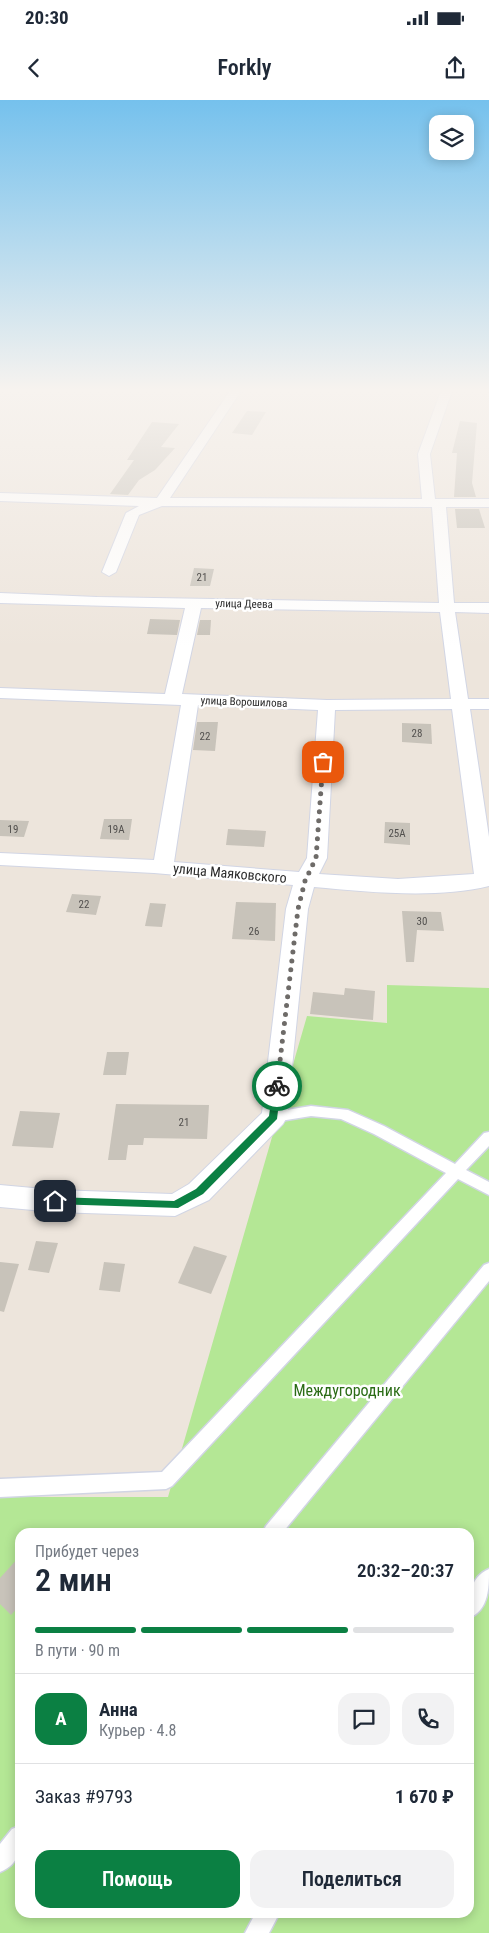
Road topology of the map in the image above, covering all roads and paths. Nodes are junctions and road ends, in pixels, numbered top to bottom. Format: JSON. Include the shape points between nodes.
{"nodes":[{"id":1,"x":179,"y":477,"type":"edge"},
{"id":2,"x":429,"y":477,"type":"edge"},
{"id":3,"x":0,"y":497,"type":"edge"},
{"id":4,"x":162,"y":502,"type":"junction"},
{"id":5,"x":489,"y":503,"type":"edge"},
{"id":6,"x":434,"y":504,"type":"junction"},
{"id":7,"x":109,"y":572,"type":"dead end"},
{"id":8,"x":0,"y":598,"type":"edge"},
{"id":9,"x":194,"y":603,"type":"junction"},
{"id":10,"x":447,"y":608,"type":"junction"},
{"id":11,"x":489,"y":608,"type":"edge"},
{"id":12,"x":0,"y":693,"type":"edge"},
{"id":13,"x":181,"y":700,"type":"junction"},
{"id":14,"x":461,"y":704,"type":"junction"},
{"id":15,"x":489,"y":704,"type":"edge"},
{"id":16,"x":327,"y":705,"type":"junction"},
{"id":17,"x":0,"y":859,"type":"edge"},
{"id":18,"x":162,"y":867,"type":"junction"},
{"id":19,"x":487,"y":880,"type":"edge"},
{"id":20,"x":305,"y":881,"type":"junction"},
{"id":21,"x":274,"y":1117,"type":"junction"},
{"id":22,"x":489,"y":1137,"type":"edge"},
{"id":23,"x":457,"y":1171,"type":"junction"},
{"id":24,"x":489,"y":1189,"type":"edge"},
{"id":25,"x":0,"y":1196,"type":"edge"},
{"id":26,"x":489,"y":1270,"type":"edge"},
{"id":27,"x":0,"y":1488,"type":"edge"},
{"id":28,"x":275,"y":1528,"type":"edge"},
{"id":29,"x":489,"y":1578,"type":"edge"},
{"id":30,"x":474,"y":1601,"type":"edge"},
{"id":31,"x":15,"y":1843,"type":"edge"},
{"id":32,"x":0,"y":1861,"type":"edge"},
{"id":33,"x":265,"y":1918,"type":"edge"},
{"id":34,"x":256,"y":1933,"type":"edge"}],
"edges":[{"from":1,"to":4,"type":"street"},
{"from":2,"to":6,"type":"street"},
{"from":3,"to":4,"type":"street"},
{"from":4,"to":6,"type":"street"},
{"from":4,"to":7,"type":"street","via":[[132,513]]},
{"from":5,"to":6,"type":"street"},
{"from":6,"to":10,"type":"street"},
{"from":8,"to":9,"type":"street","name":"улица Деева"},
{"from":9,"to":10,"type":"street","name":"улица Деева"},
{"from":9,"to":13,"type":"street"},
{"from":10,"to":11,"type":"street","name":"улица Деева"},
{"from":10,"to":14,"type":"street"},
{"from":12,"to":13,"type":"street","name":"улица Ворошилова"},
{"from":13,"to":16,"type":"street","name":"улица Ворошилова"},
{"from":13,"to":18,"type":"street"},
{"from":14,"to":15,"type":"street","name":"улица Ворошилова"},
{"from":14,"to":16,"type":"street","name":"улица Ворошилова"},
{"from":14,"to":19,"type":"street"},
{"from":16,"to":20,"type":"street","via":[[316,858]]},
{"from":17,"to":18,"type":"street","name":"улица Маяковского"},
{"from":18,"to":20,"type":"street","name":"улица Маяковского"},
{"from":19,"to":20,"type":"street","name":"улица Маяковского","via":[[435,885]]},
{"from":20,"to":21,"type":"street","via":[[298,909]]},
{"from":21,"to":23,"type":"lane","via":[[311,1111],[344,1114]]},
{"from":21,"to":25,"type":"street","via":[[200,1192],[175,1205]]},
{"from":22,"to":23,"type":"lane"},
{"from":23,"to":24,"type":"lane"},
{"from":23,"to":27,"type":"lane","via":[[166,1480]]},
{"from":26,"to":28,"type":"lane"},
{"from":29,"to":30,"type":"lane"},
{"from":31,"to":32,"type":"lane"},
{"from":33,"to":34,"type":"lane"}]}
